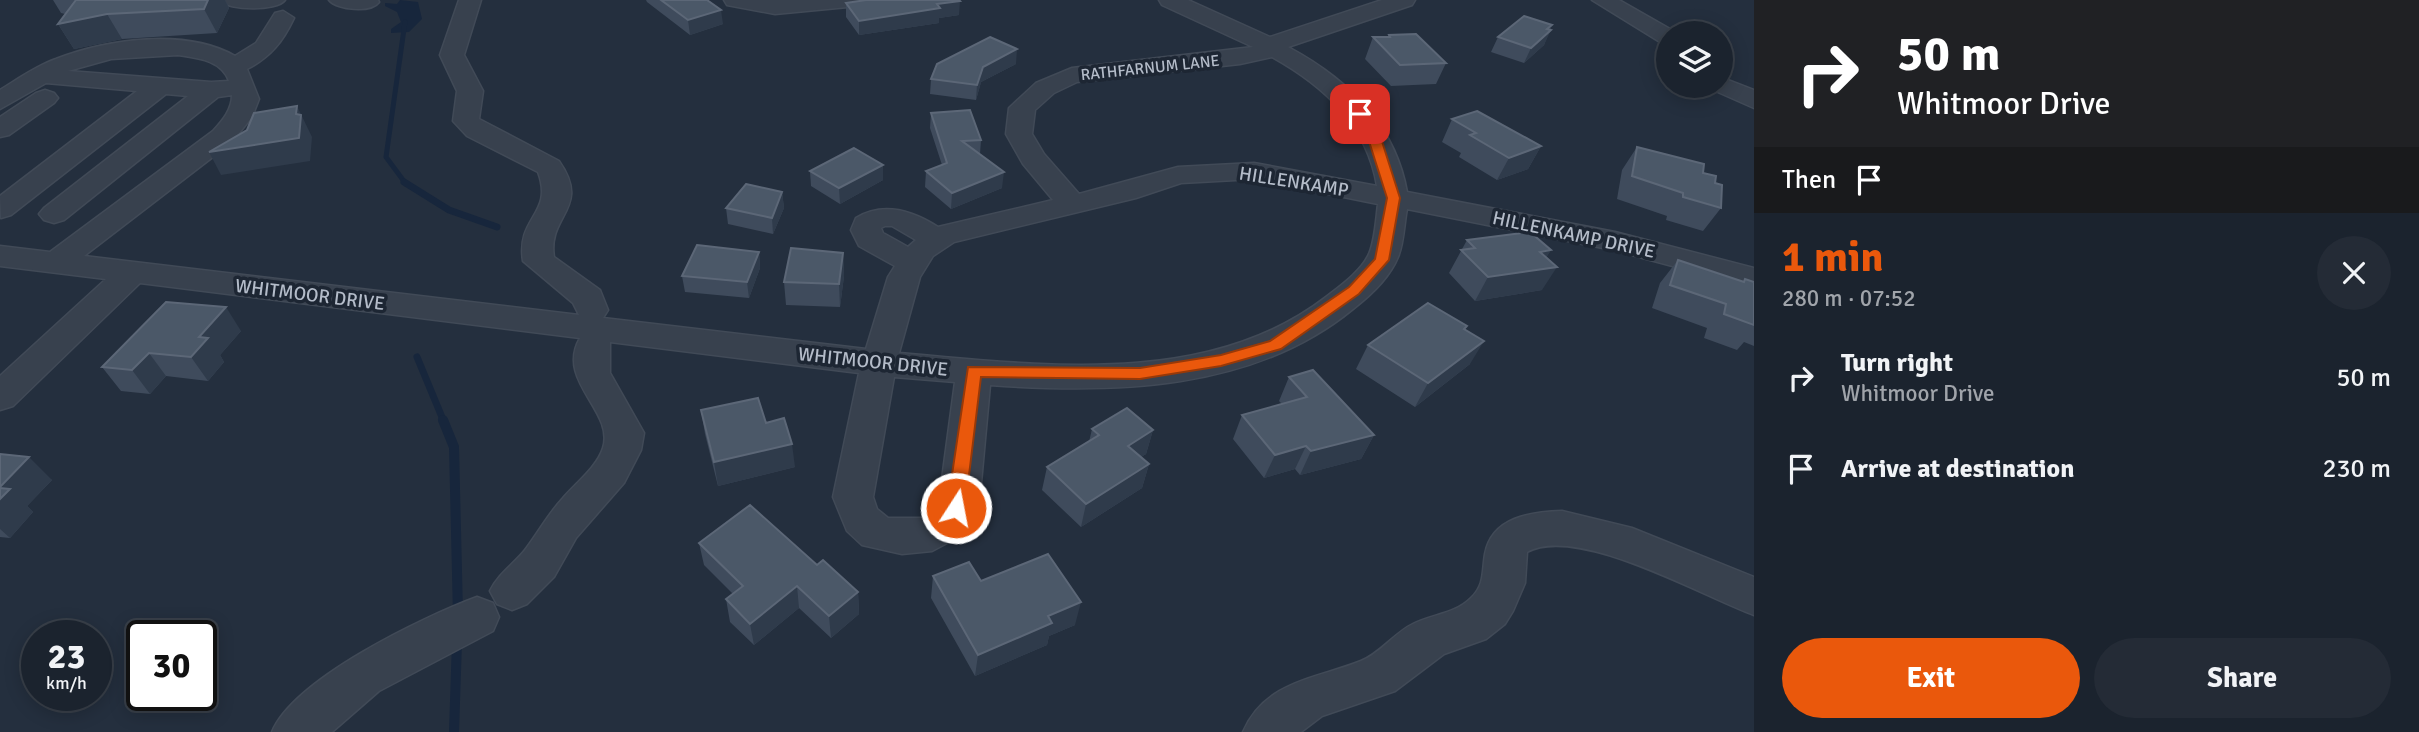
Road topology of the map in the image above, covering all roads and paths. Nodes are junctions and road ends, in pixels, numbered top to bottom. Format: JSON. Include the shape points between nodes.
{"nodes":[{"id":1,"x":222,"y":0,"type":"edge"},
{"id":2,"x":231,"y":0,"type":"edge"},
{"id":3,"x":340,"y":0,"type":"edge"},
{"id":4,"x":470,"y":0,"type":"edge"},
{"id":5,"x":735,"y":0,"type":"edge"},
{"id":6,"x":848,"y":0,"type":"edge"},
{"id":7,"x":1170,"y":0,"type":"edge"},
{"id":8,"x":1404,"y":0,"type":"edge"},
{"id":9,"x":1603,"y":0,"type":"edge"},
{"id":10,"x":212,"y":1,"type":"edge"},
{"id":11,"x":368,"y":2,"type":"dead end"},
{"id":12,"x":279,"y":9,"type":"edge"},
{"id":13,"x":1656,"y":30,"type":"edge"},
{"id":14,"x":1273,"y":47,"type":"junction"},
{"id":15,"x":41,"y":76,"type":"junction"},
{"id":16,"x":238,"y":76,"type":"junction"},
{"id":17,"x":75,"y":79,"type":"junction"},
{"id":18,"x":160,"y":86,"type":"junction"},
{"id":19,"x":211,"y":90,"type":"junction"},
{"id":20,"x":1733,"y":90,"type":"edge"},
{"id":21,"x":1754,"y":100,"type":"edge"},
{"id":22,"x":0,"y":102,"type":"edge"},
{"id":23,"x":0,"y":129,"type":"edge"},
{"id":24,"x":1393,"y":198,"type":"junction"},
{"id":25,"x":1072,"y":205,"type":"junction"},
{"id":26,"x":1,"y":209,"type":"edge"},
{"id":27,"x":54,"y":214,"type":"junction"},
{"id":28,"x":111,"y":219,"type":"junction"},
{"id":29,"x":936,"y":240,"type":"junction"},
{"id":30,"x":0,"y":256,"type":"edge"},
{"id":31,"x":57,"y":262,"type":"junction"},
{"id":32,"x":913,"y":263,"type":"junction"},
{"id":33,"x":132,"y":273,"type":"junction"},
{"id":34,"x":1754,"y":278,"type":"edge"},
{"id":35,"x":879,"y":363,"type":"junction"},
{"id":36,"x":974,"y":371,"type":"junction"},
{"id":37,"x":0,"y":397,"type":"edge"},
{"id":38,"x":1754,"y":596,"type":"edge"},
{"id":39,"x":296,"y":732,"type":"edge"},
{"id":40,"x":1267,"y":732,"type":"edge"}],
"edges":[{"from":1,"to":10,"type":"street"},
{"from":2,"to":12,"type":"street"},
{"from":3,"to":11,"type":"street"},
{"from":4,"to":39,"type":"street","via":[[452,55],[470,91],[466,121],[549,167],[555,177],[553,213],[540,228],[536,243],[539,261],[588,298],[592,373],[625,433],[622,450],[611,472],[562,526],[539,564],[494,604],[363,677]]},
{"from":5,"to":6,"type":"street","via":[[775,7]]},
{"from":7,"to":14,"type":"street","name":"WHITMOOR DRIVE"},
{"from":8,"to":14,"type":"street","name":"RATHFARNUM LANE"},
{"from":9,"to":13,"type":"street"},
{"from":12,"to":16,"type":"street","via":[[272,43]]},
{"from":14,"to":24,"type":"street","name":"WHITMOOR DRIVE","via":[[1344,97],[1360,114],[1373,132]]},
{"from":14,"to":25,"type":"street","name":"RATHFARNUM LANE","via":[[1240,57],[1072,75],[1045,88],[1022,108],[1019,134]]},
{"from":15,"to":16,"type":"street","via":[[75,60],[170,48],[206,51]]},
{"from":15,"to":17,"type":"street"},
{"from":15,"to":22,"type":"street"},
{"from":16,"to":19,"type":"street"},
{"from":16,"to":28,"type":"street","via":[[247,99],[222,137]]},
{"from":17,"to":18,"type":"street"},
{"from":17,"to":23,"type":"street"},
{"from":18,"to":19,"type":"street"},
{"from":18,"to":26,"type":"street"},
{"from":19,"to":27,"type":"street"},
{"from":20,"to":21,"type":"street"},
{"from":24,"to":25,"type":"street","name":"HILLENKAMP","via":[[1254,171],[1218,171],[1178,175]]},
{"from":24,"to":34,"type":"street","name":"HILLENKAMP DRIVE","via":[[1615,241]]},
{"from":24,"to":36,"type":"street","name":"WHITMOOR DRIVE","via":[[1382,260],[1354,291],[1276,345],[1160,373]]},
{"from":25,"to":29,"type":"street","name":"HILLENKAMP"},
{"from":26,"to":27,"type":"street"},
{"from":27,"to":28,"type":"street"},
{"from":28,"to":31,"type":"street"},
{"from":29,"to":32,"type":"street","via":[[921,250]]},
{"from":29,"to":32,"type":"street","via":[[897,217],[884,216],[867,224],[870,239]]},
{"from":30,"to":31,"type":"street","name":"WHITMOOR DRIVE"},
{"from":31,"to":33,"type":"street","name":"WHITMOOR DRIVE"},
{"from":32,"to":35,"type":"street","via":[[904,277]]},
{"from":33,"to":35,"type":"street","name":"WHITMOOR DRIVE"},
{"from":33,"to":37,"type":"street"},
{"from":35,"to":36,"type":"street","name":"WHITMOOR DRIVE"},
{"from":35,"to":36,"type":"street","via":[[853,497],[861,519],[877,533],[902,537],[932,534],[952,521],[960,494]]},
{"from":38,"to":40,"type":"street","via":[[1629,544],[1552,528],[1529,531],[1514,539],[1504,556],[1505,574],[1493,609],[1468,627],[1431,638],[1407,652],[1383,674],[1305,700]]}]}
